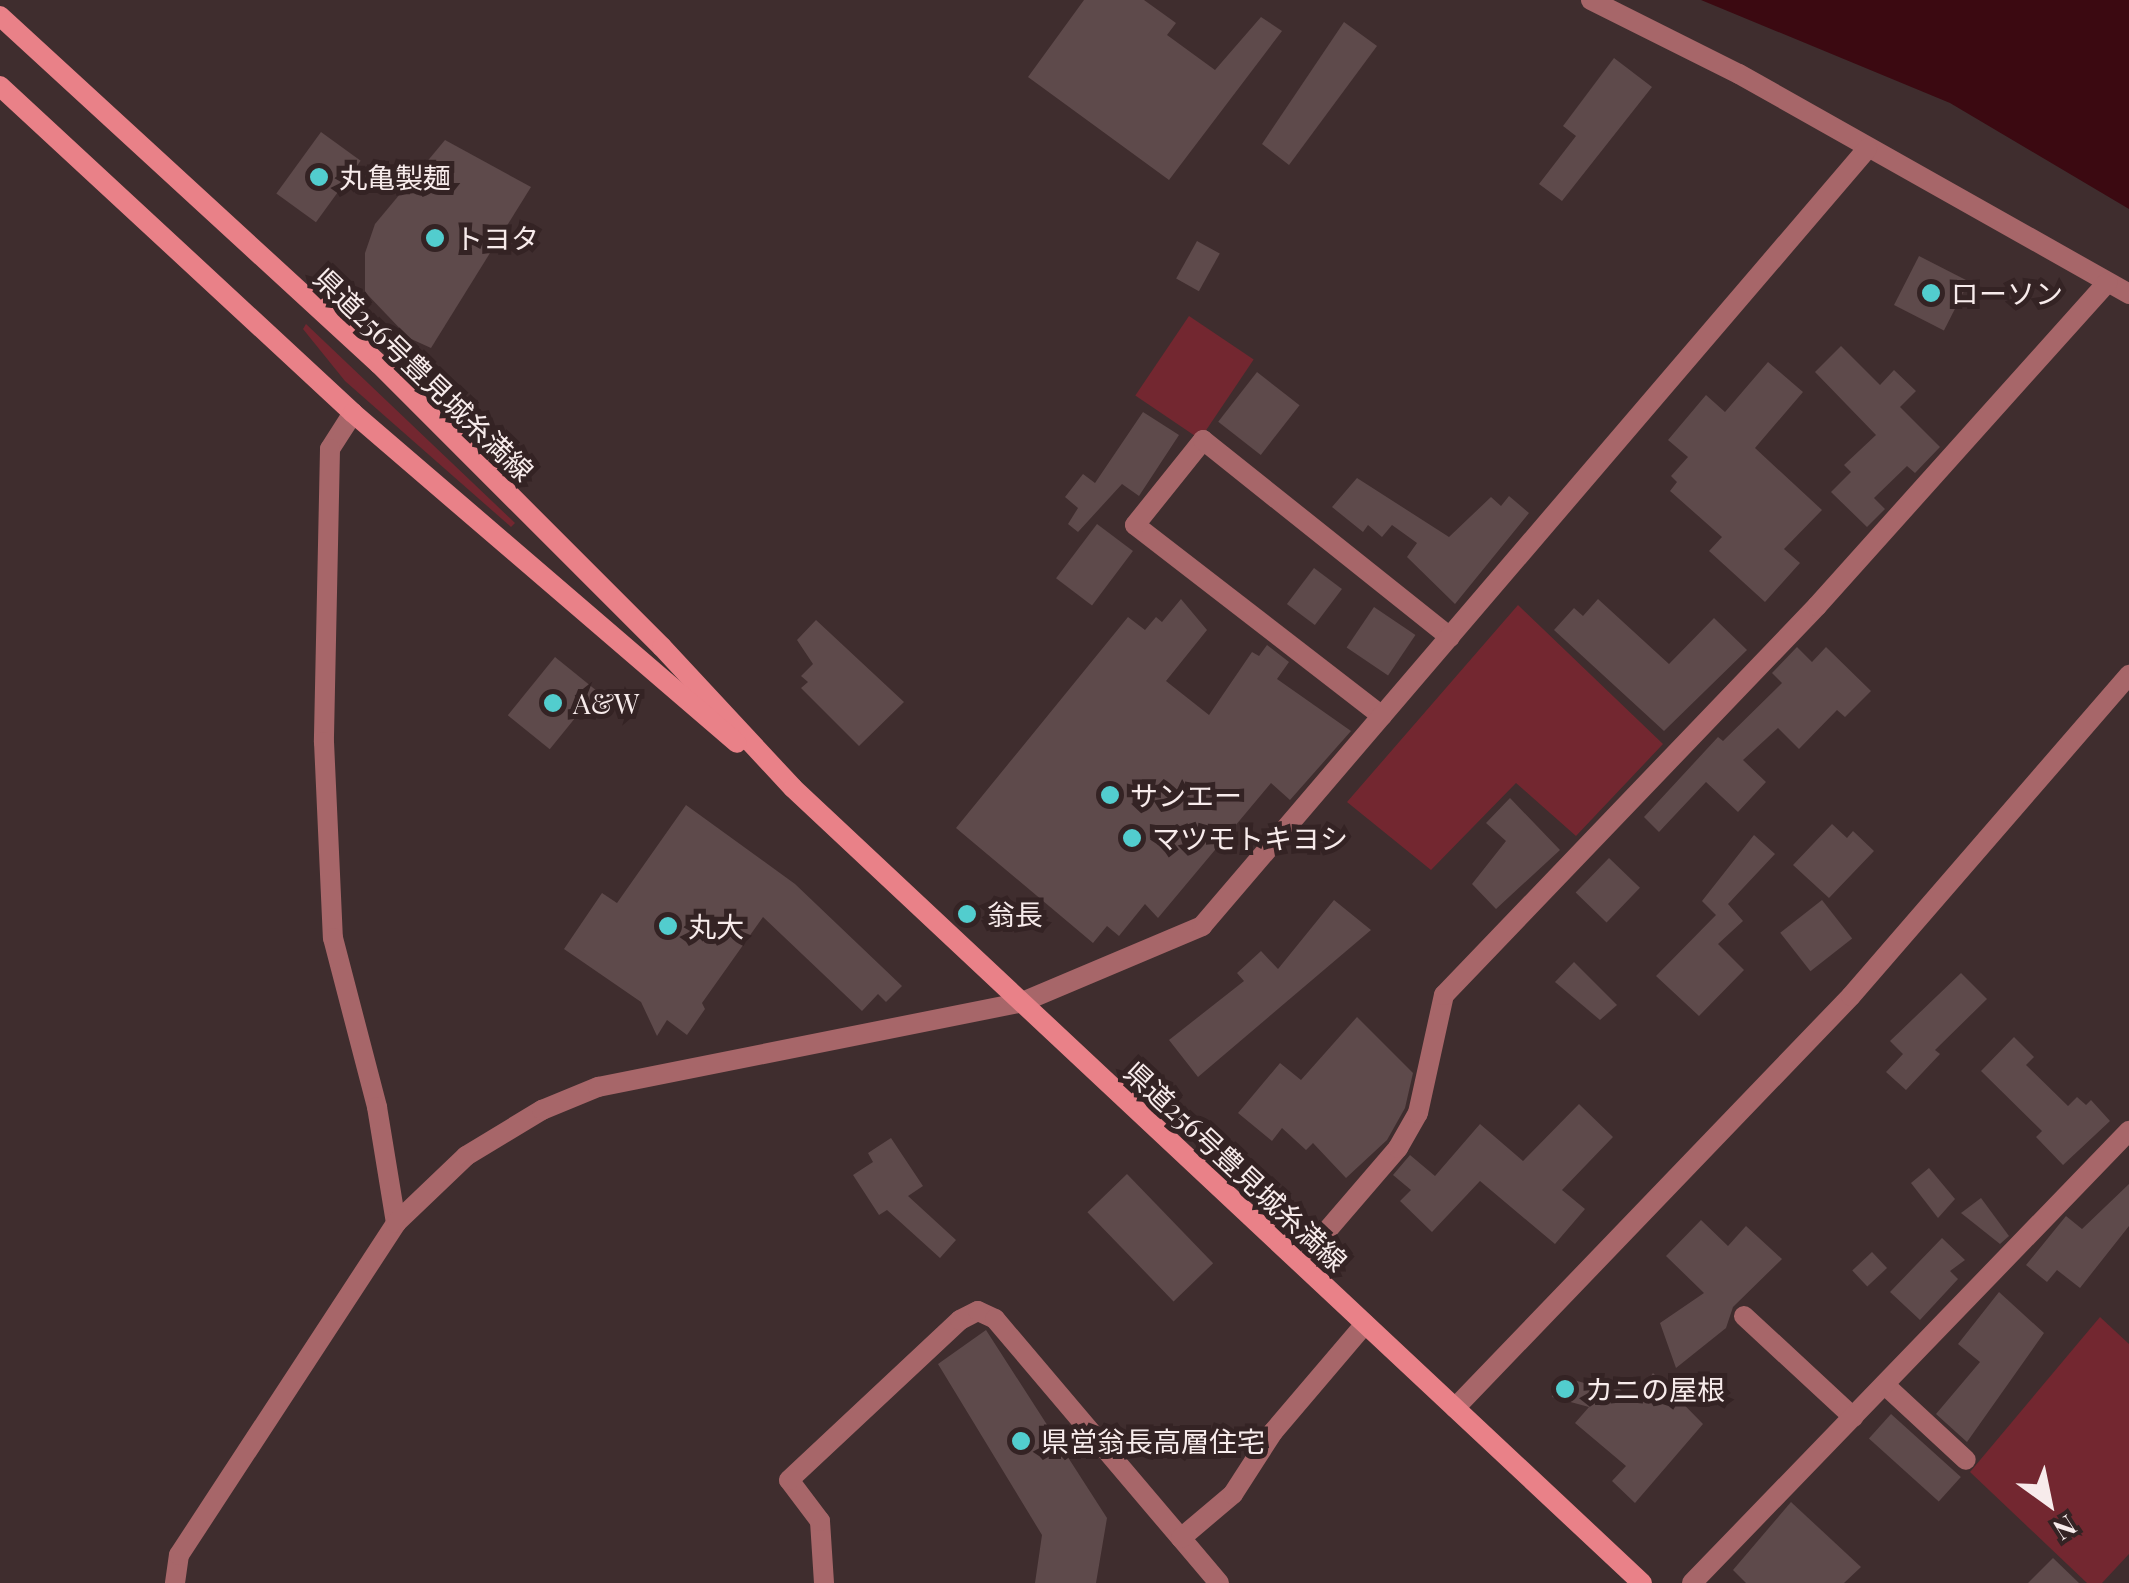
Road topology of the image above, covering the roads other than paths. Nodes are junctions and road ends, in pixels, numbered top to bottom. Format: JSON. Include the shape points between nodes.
{"nodes":[{"id":1,"x":1591,"y":0,"type":"edge"},
{"id":2,"x":0,"y":16,"type":"edge"},
{"id":3,"x":0,"y":86,"type":"edge"},
{"id":4,"x":1867,"y":149,"type":"junction"},
{"id":5,"x":2108,"y":282,"type":"junction"},
{"id":6,"x":2129,"y":294,"type":"edge"},
{"id":7,"x":353,"y":413,"type":"junction"},
{"id":8,"x":1450,"y":636,"type":"junction"},
{"id":9,"x":2129,"y":675,"type":"edge"},
{"id":10,"x":1382,"y":716,"type":"junction"},
{"id":11,"x":793,"y":788,"type":"junction"},
{"id":12,"x":1020,"y":1003,"type":"junction"},
{"id":13,"x":2125,"y":1144,"type":"edge"},
{"id":14,"x":396,"y":1222,"type":"junction"},
{"id":15,"x":1300,"y":1262,"type":"junction"},
{"id":16,"x":1744,"y":1316,"type":"dead end"},
{"id":17,"x":1365,"y":1324,"type":"junction"},
{"id":18,"x":1885,"y":1385,"type":"junction"},
{"id":19,"x":1455,"y":1408,"type":"junction"},
{"id":20,"x":1853,"y":1417,"type":"junction"},
{"id":21,"x":1966,"y":1460,"type":"dead end"},
{"id":22,"x":1181,"y":1538,"type":"junction"},
{"id":23,"x":175,"y":1583,"type":"edge"},
{"id":24,"x":824,"y":1583,"type":"edge"},
{"id":25,"x":1219,"y":1583,"type":"edge"},
{"id":26,"x":1642,"y":1583,"type":"edge"},
{"id":27,"x":1692,"y":1583,"type":"edge"}],
"edges":[{"from":1,"to":4,"type":"street"},
{"from":2,"to":11,"type":"main road","name":"県道256号豊見城糸満線","via":[[379,364]]},
{"from":3,"to":7,"type":"main road","name":"県道256号豊見城糸満線"},
{"from":4,"to":5,"type":"street"},
{"from":4,"to":8,"type":"street"},
{"from":5,"to":6,"type":"street"},
{"from":5,"to":15,"type":"street","via":[[1817,606],[1444,996],[1418,1113],[1398,1148]]},
{"from":7,"to":11,"type":"main road","name":"県道256号豊見城糸満線"},
{"from":7,"to":14,"type":"street","via":[[330,449],[324,742],[333,938],[377,1107]]},
{"from":8,"to":10,"type":"street"},
{"from":8,"to":10,"type":"street","via":[[1203,440],[1135,525]]},
{"from":9,"to":19,"type":"street","via":[[1851,996]]},
{"from":10,"to":12,"type":"street","via":[[1202,926]]},
{"from":11,"to":12,"type":"main road","name":"県道256号豊見城糸満線"},
{"from":12,"to":14,"type":"street","via":[[598,1087],[542,1110],[466,1156]]},
{"from":12,"to":15,"type":"main road","name":"県道256号豊見城糸満線"},
{"from":13,"to":18,"type":"street"},
{"from":14,"to":23,"type":"street","via":[[179,1554]]},
{"from":15,"to":17,"type":"main road","name":"県道256号豊見城糸満線"},
{"from":16,"to":20,"type":"street"},
{"from":17,"to":19,"type":"main road","name":"県道256号豊見城糸満線"},
{"from":17,"to":22,"type":"street","via":[[1273,1432],[1233,1494]]},
{"from":18,"to":20,"type":"street"},
{"from":18,"to":21,"type":"street"},
{"from":19,"to":26,"type":"main road","name":"県道256号豊見城糸満線"},
{"from":20,"to":27,"type":"street"},
{"from":22,"to":24,"type":"street","via":[[995,1319],[978,1312],[960,1320],[790,1480],[820,1521]]},
{"from":22,"to":25,"type":"street"}]}
